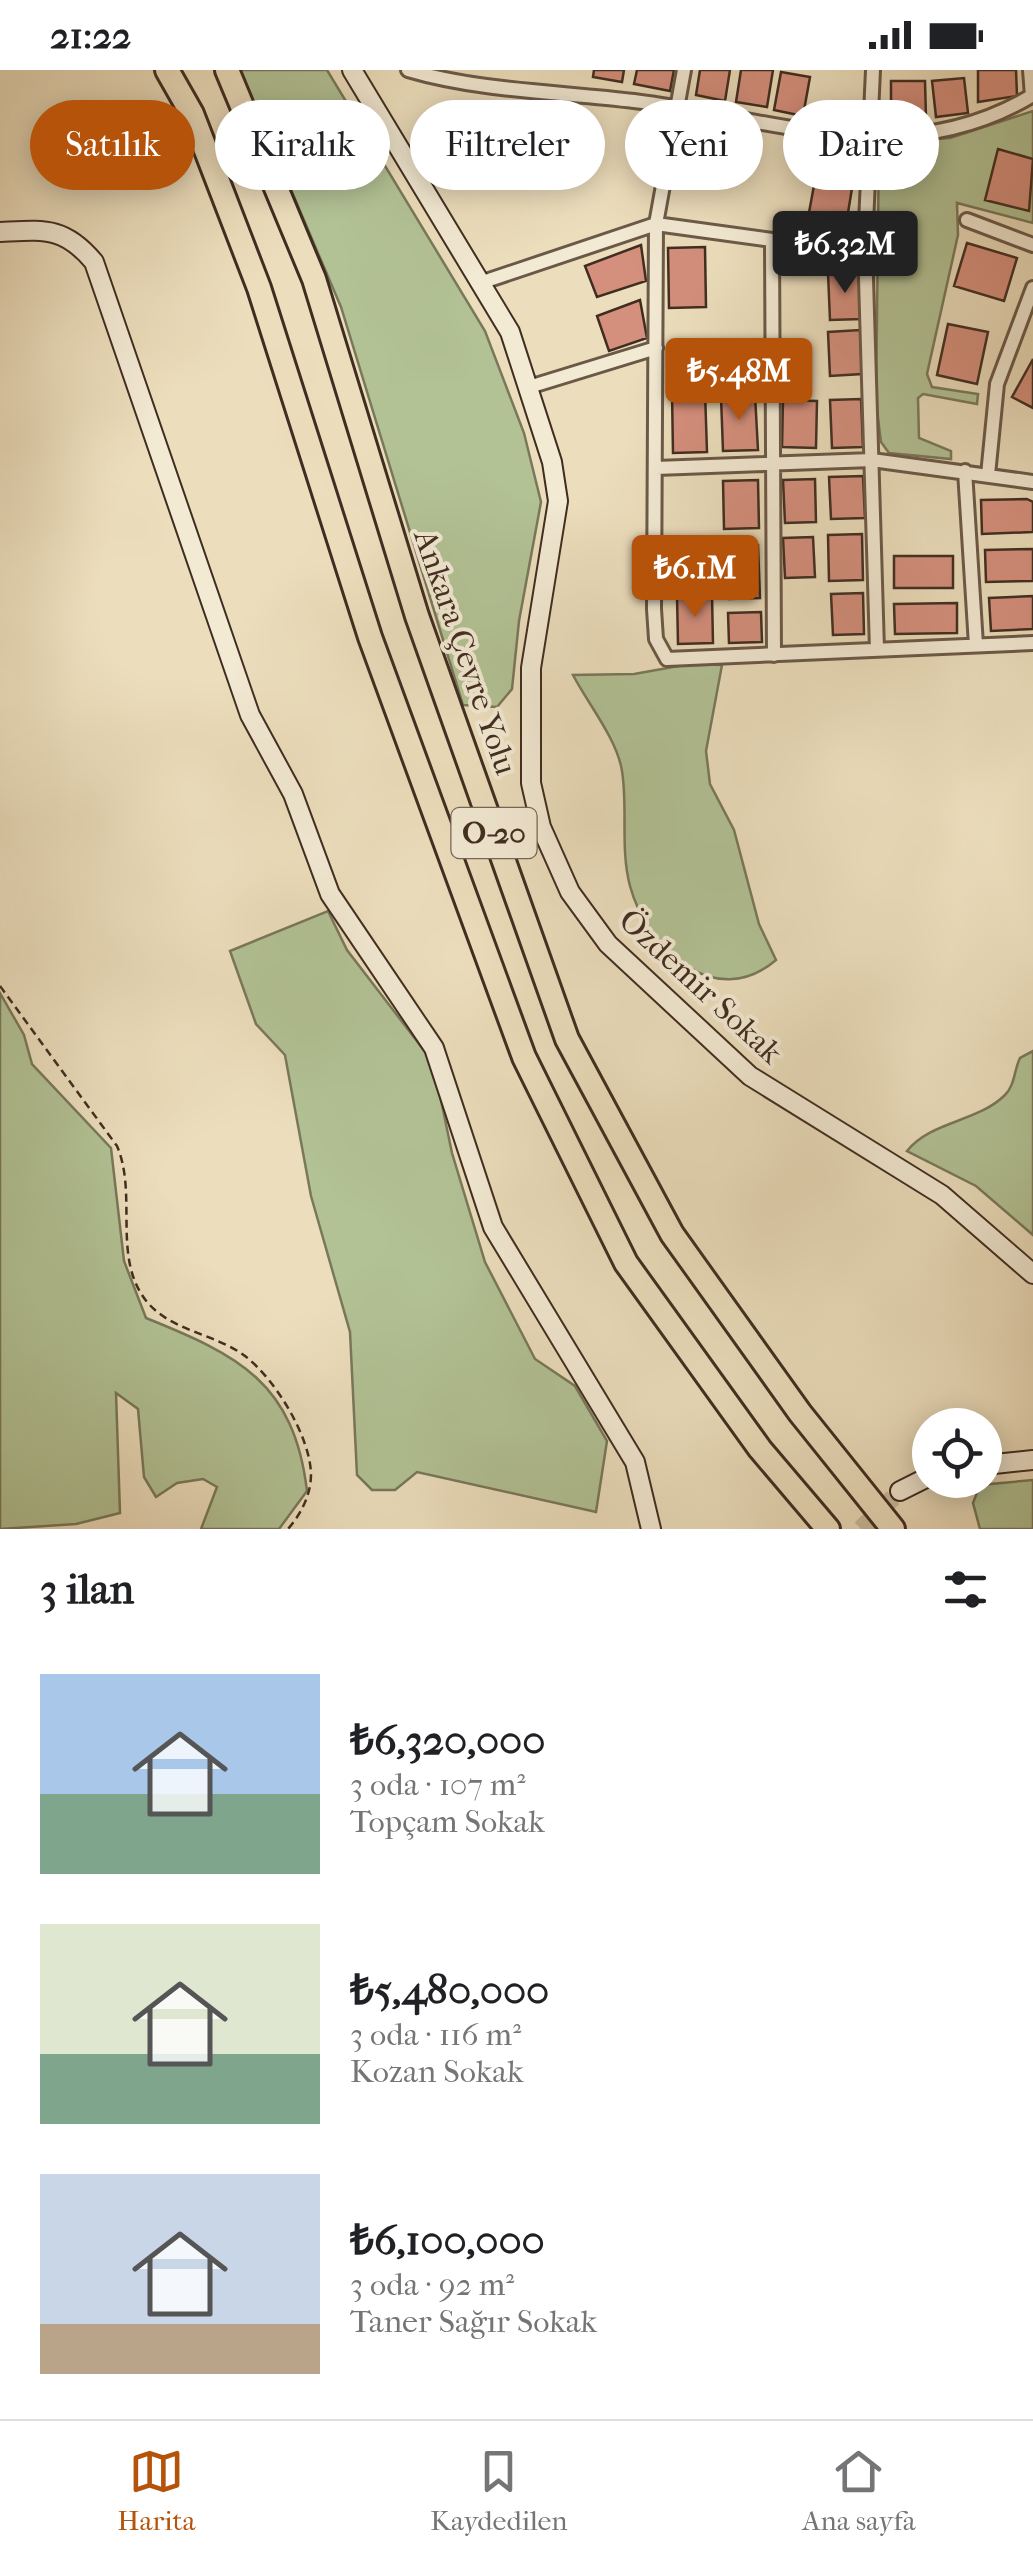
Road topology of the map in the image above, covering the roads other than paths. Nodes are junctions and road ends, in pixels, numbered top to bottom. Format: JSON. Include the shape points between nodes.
{"nodes":[{"id":1,"x":166,"y":70,"type":"edge"},
{"id":2,"x":227,"y":70,"type":"edge"},
{"id":3,"x":352,"y":70,"type":"edge"},
{"id":4,"x":408,"y":70,"type":"edge"},
{"id":5,"x":684,"y":70,"type":"edge"},
{"id":6,"x":873,"y":70,"type":"edge"},
{"id":7,"x":1030,"y":70,"type":"edge"},
{"id":8,"x":1032,"y":95,"type":"edge"},
{"id":9,"x":633,"y":100,"type":"edge"},
{"id":10,"x":679,"y":100,"type":"edge"},
{"id":11,"x":873,"y":100,"type":"edge"},
{"id":12,"x":939,"y":129,"type":"edge"},
{"id":13,"x":662,"y":190,"type":"edge"},
{"id":14,"x":869,"y":190,"type":"edge"},
{"id":15,"x":967,"y":220,"type":"dead end"},
{"id":16,"x":656,"y":224,"type":"junction"},
{"id":17,"x":0,"y":232,"type":"edge"},
{"id":18,"x":772,"y":240,"type":"junction"},
{"id":19,"x":865,"y":245,"type":"junction"},
{"id":20,"x":1033,"y":245,"type":"edge"},
{"id":21,"x":483,"y":282,"type":"junction"},
{"id":22,"x":1033,"y":288,"type":"edge"},
{"id":23,"x":656,"y":348,"type":"junction"},
{"id":24,"x":529,"y":386,"type":"junction"},
{"id":25,"x":872,"y":460,"type":"junction"},
{"id":26,"x":773,"y":463,"type":"junction"},
{"id":27,"x":656,"y":468,"type":"junction"},
{"id":28,"x":965,"y":471,"type":"junction"},
{"id":29,"x":988,"y":475,"type":"junction"},
{"id":30,"x":1033,"y":482,"type":"edge"},
{"id":31,"x":1033,"y":642,"type":"edge"},
{"id":32,"x":976,"y":645,"type":"junction"},
{"id":33,"x":878,"y":650,"type":"junction"},
{"id":34,"x":774,"y":655,"type":"junction"},
{"id":35,"x":1033,"y":1274,"type":"edge"},
{"id":36,"x":1033,"y":1460,"type":"edge"},
{"id":37,"x":1002,"y":1463,"type":"edge"},
{"id":38,"x":912,"y":1485,"type":"edge"},
{"id":39,"x":900,"y":1491,"type":"tunnel mouth"},
{"id":40,"x":651,"y":1529,"type":"edge"},
{"id":41,"x":828,"y":1529,"type":"edge"},
{"id":42,"x":893,"y":1529,"type":"edge"}],
"edges":[{"from":1,"to":41,"type":"highway","number":"O-20","via":[[192,114],[259,288],[370,637],[524,1057],[626,1264],[760,1449]]},
{"from":2,"to":42,"type":"highway","name":"Ankara Çevre Yolu","number":"O-20","via":[[314,279],[417,616],[567,1038],[672,1234]]},
{"from":3,"to":21,"type":"street","name":"Özdemir Sokak"},
{"from":4,"to":9,"type":"street"},
{"from":5,"to":10,"type":"street"},
{"from":6,"to":11,"type":"street"},
{"from":7,"to":8,"type":"street"},
{"from":8,"to":12,"type":"street","via":[[978,125]]},
{"from":13,"to":16,"type":"street"},
{"from":14,"to":19,"type":"street"},
{"from":15,"to":20,"type":"street"},
{"from":16,"to":18,"type":"street"},
{"from":16,"to":21,"type":"street"},
{"from":16,"to":23,"type":"street"},
{"from":17,"to":40,"type":"street","via":[[54,230],[94,262],[250,715],[293,794],[330,894],[434,1048],[493,1228],[635,1462]]},
{"from":18,"to":19,"type":"street"},
{"from":18,"to":26,"type":"street"},
{"from":19,"to":25,"type":"street"},
{"from":21,"to":24,"type":"street","name":"Özdemir Sokak"},
{"from":22,"to":29,"type":"street","via":[[997,384]]},
{"from":23,"to":24,"type":"street"},
{"from":23,"to":27,"type":"street"},
{"from":24,"to":35,"type":"street","name":"Özdemir Sokak","via":[[558,502],[531,668],[531,783],[540,827],[570,892],[608,944],[750,1076],[942,1196]]},
{"from":25,"to":26,"type":"street"},
{"from":25,"to":28,"type":"street"},
{"from":25,"to":33,"type":"street"},
{"from":26,"to":27,"type":"street"},
{"from":26,"to":34,"type":"street"},
{"from":27,"to":34,"type":"street","via":[[654,630],[668,659]]},
{"from":28,"to":29,"type":"street"},
{"from":28,"to":32,"type":"street"},
{"from":29,"to":30,"type":"street"},
{"from":31,"to":32,"type":"street"},
{"from":32,"to":33,"type":"street"},
{"from":33,"to":34,"type":"street"},
{"from":36,"to":37,"type":"street"},
{"from":38,"to":39,"type":"street"}]}
